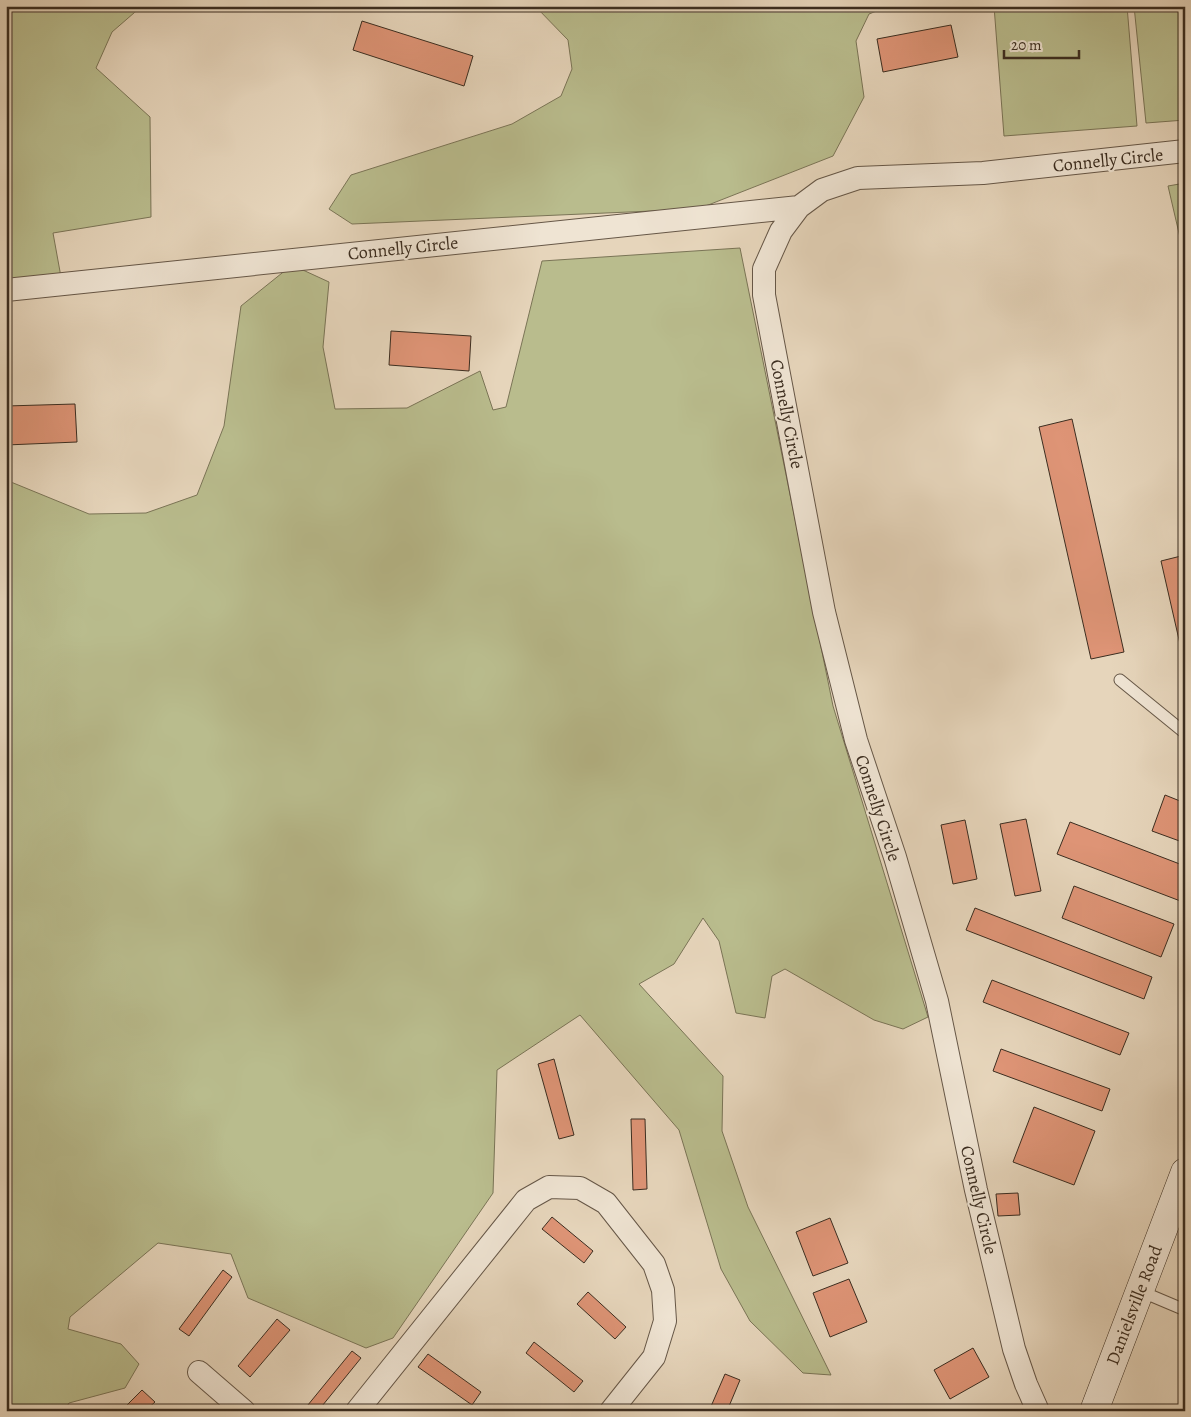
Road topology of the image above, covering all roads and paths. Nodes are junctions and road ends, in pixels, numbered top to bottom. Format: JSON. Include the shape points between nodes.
{"nodes":[{"id":1,"x":1185,"y":151,"type":"edge"},
{"id":2,"x":799,"y":207,"type":"junction"},
{"id":3,"x":6,"y":290,"type":"edge"},
{"id":4,"x":1120,"y":680,"type":"dead end"},
{"id":5,"x":1185,"y":733,"type":"edge"},
{"id":6,"x":1185,"y":1172,"type":"edge"},
{"id":7,"x":1140,"y":1291,"type":"junction"},
{"id":8,"x":1185,"y":1310,"type":"edge"},
{"id":9,"x":198,"y":1372,"type":"dead end"},
{"id":10,"x":244,"y":1411,"type":"edge"},
{"id":11,"x":357,"y":1411,"type":"edge"},
{"id":12,"x":611,"y":1411,"type":"edge"},
{"id":13,"x":1038,"y":1411,"type":"edge"},
{"id":14,"x":1094,"y":1411,"type":"edge"}],
"edges":[{"from":1,"to":2,"type":"street","name":"Connelly Circle","via":[[983,173],[858,178],[822,190]]},
{"from":2,"to":3,"type":"street","name":"Connelly Circle"},
{"from":2,"to":13,"type":"street","name":"Connelly Circle","via":[[781,231],[764,269],[764,296],[824,612],[856,740],[937,1001],[976,1190],[1014,1349]]},
{"from":4,"to":5,"type":"lane"},
{"from":6,"to":7,"type":"main road","name":"Danielsville Road"},
{"from":7,"to":8,"type":"lane"},
{"from":7,"to":14,"type":"main road","name":"Danielsville Road"},
{"from":9,"to":10,"type":"street"},
{"from":11,"to":12,"type":"street","via":[[526,1200],[549,1187],[580,1188],[606,1203],[654,1264],[663,1290],[665,1321],[654,1357]]}]}
